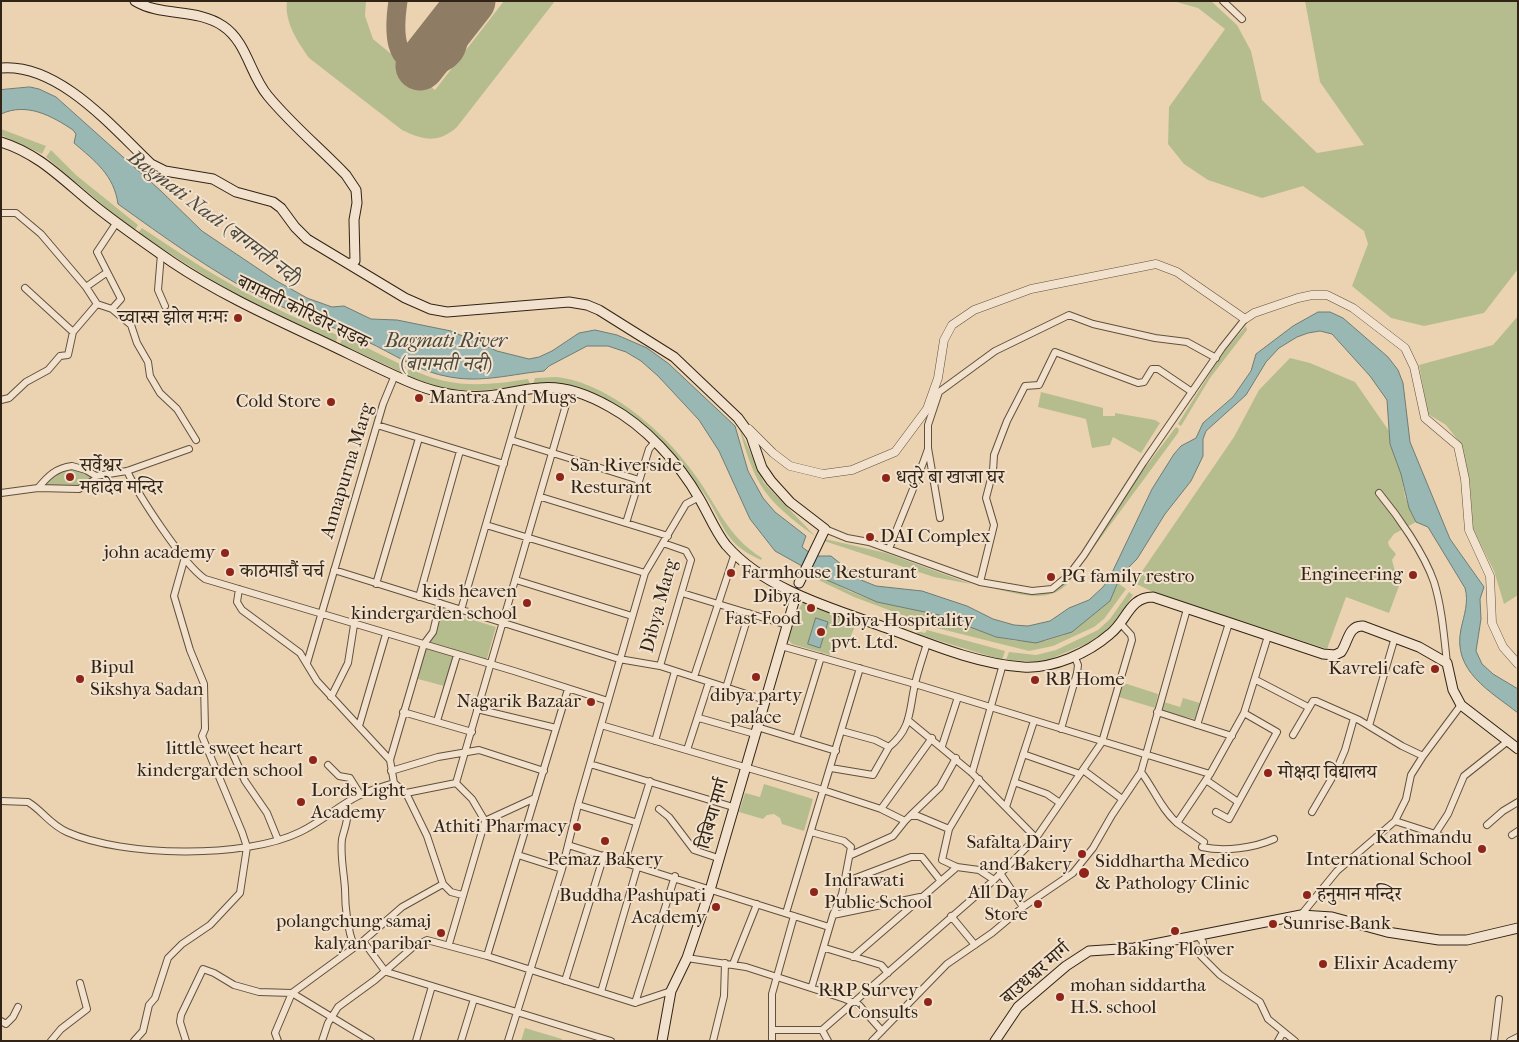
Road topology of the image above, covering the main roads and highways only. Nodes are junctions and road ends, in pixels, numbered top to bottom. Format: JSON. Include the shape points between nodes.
{"nodes":[{"id":1,"x":135,"y":1,"type":"edge"},
{"id":2,"x":1,"y":68,"type":"edge"},
{"id":3,"x":1,"y":142,"type":"edge"},
{"id":4,"x":350,"y":264,"type":"junction"},
{"id":5,"x":799,"y":583,"type":"dead end"},
{"id":6,"x":796,"y":595,"type":"junction"},
{"id":7,"x":1518,"y":749,"type":"edge"},
{"id":8,"x":1518,"y":928,"type":"edge"},
{"id":9,"x":662,"y":1041,"type":"edge"},
{"id":10,"x":995,"y":1041,"type":"edge"}],
"edges":[{"from":1,"to":4,"type":"main road","via":[[211,20],[222,25],[239,41],[254,76],[267,96],[346,175],[356,190],[357,255]]},
{"from":2,"to":4,"type":"main road","via":[[32,72],[72,92],[151,164],[165,171],[213,179],[236,192],[273,202],[308,239]]},
{"from":3,"to":6,"type":"main road","name":"बागमती कोरिडोर सडक","via":[[40,160],[117,222],[221,292],[395,376],[454,395],[483,397],[543,387],[570,390],[612,407],[638,427],[676,466],[699,496],[722,539],[735,553]]},
{"from":4,"to":5,"type":"main road","via":[[405,298],[438,311],[569,302],[587,305],[674,357],[738,418],[751,436],[762,468],[771,481],[790,502],[825,529]]},
{"from":6,"to":7,"type":"main road","name":"बागमती कोरिडोर सडक","via":[[927,643],[1003,664],[1037,667],[1074,655],[1109,636],[1138,599],[1154,597],[1331,655],[1341,652],[1352,630],[1359,626],[1419,647],[1447,663],[1453,690],[1461,705]]},
{"from":6,"to":9,"type":"main road","name":"दिबिया मार्ग","via":[[710,890],[687,958],[671,991]]},
{"from":8,"to":10,"type":"main road","name":"बाउधश्वर मार्ग","via":[[1467,940],[1439,940],[1387,932],[1332,917],[1301,915],[1134,948],[1098,950],[1082,954],[1018,1007]]}]}
